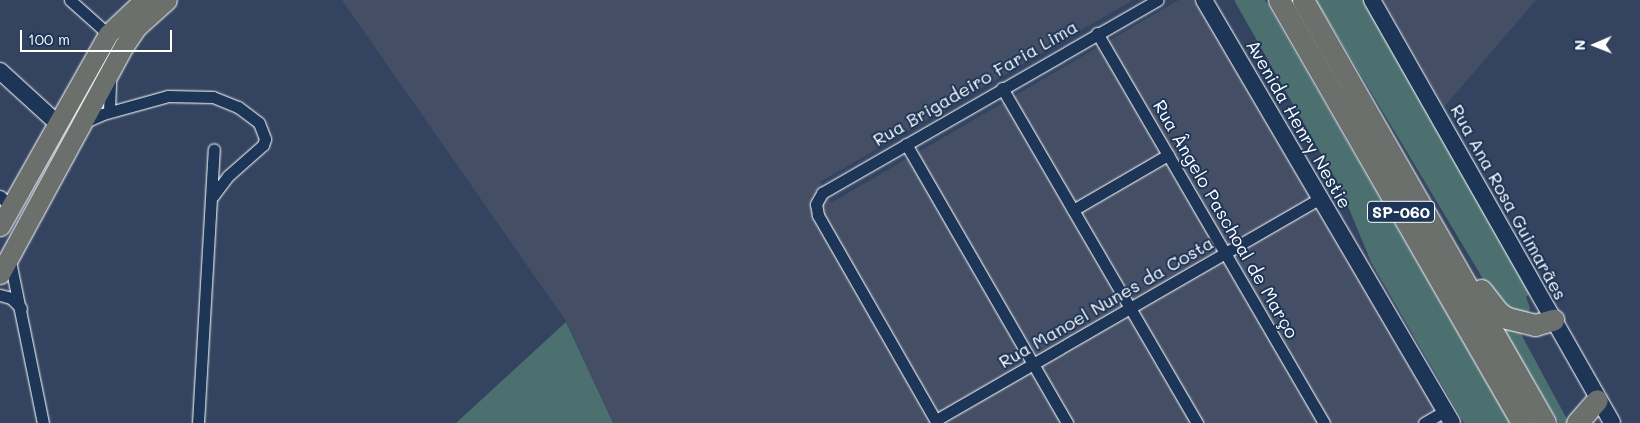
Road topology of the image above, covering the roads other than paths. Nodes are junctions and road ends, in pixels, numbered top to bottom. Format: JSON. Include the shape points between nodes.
{"nodes":[{"id":1,"x":70,"y":0,"type":"edge"},
{"id":2,"x":144,"y":0,"type":"edge"},
{"id":3,"x":167,"y":0,"type":"edge"},
{"id":4,"x":1158,"y":0,"type":"edge"},
{"id":5,"x":1204,"y":0,"type":"edge"},
{"id":6,"x":1279,"y":0,"type":"edge"},
{"id":7,"x":1303,"y":0,"type":"edge"},
{"id":8,"x":1372,"y":0,"type":"edge"},
{"id":9,"x":1097,"y":32,"type":"junction"},
{"id":10,"x":108,"y":34,"type":"junction"},
{"id":11,"x":0,"y":71,"type":"edge"},
{"id":12,"x":111,"y":71,"type":"junction"},
{"id":13,"x":1002,"y":88,"type":"junction"},
{"id":14,"x":109,"y":112,"type":"junction"},
{"id":15,"x":57,"y":124,"type":"junction"},
{"id":16,"x":80,"y":132,"type":"junction"},
{"id":17,"x":906,"y":144,"type":"junction"},
{"id":18,"x":214,"y":150,"type":"dead end"},
{"id":19,"x":1168,"y":155,"type":"junction"},
{"id":20,"x":213,"y":196,"type":"junction"},
{"id":21,"x":1319,"y":200,"type":"junction"},
{"id":22,"x":6,"y":202,"type":"edge"},
{"id":23,"x":1073,"y":210,"type":"junction"},
{"id":24,"x":0,"y":226,"type":"edge"},
{"id":25,"x":1442,"y":241,"type":"junction"},
{"id":26,"x":1225,"y":253,"type":"junction"},
{"id":27,"x":9,"y":256,"type":"junction"},
{"id":28,"x":0,"y":274,"type":"edge"},
{"id":29,"x":0,"y":295,"type":"edge"},
{"id":30,"x":21,"y":308,"type":"junction"},
{"id":31,"x":1130,"y":308,"type":"junction"},
{"id":32,"x":1553,"y":320,"type":"junction"},
{"id":33,"x":1033,"y":364,"type":"junction"},
{"id":34,"x":1597,"y":400,"type":"junction"},
{"id":35,"x":1448,"y":417,"type":"edge"},
{"id":36,"x":937,"y":421,"type":"edge"},
{"id":37,"x":43,"y":423,"type":"edge"},
{"id":38,"x":198,"y":423,"type":"edge"},
{"id":39,"x":1067,"y":423,"type":"edge"},
{"id":40,"x":1197,"y":423,"type":"edge"},
{"id":41,"x":1324,"y":423,"type":"edge"},
{"id":42,"x":1424,"y":423,"type":"edge"},
{"id":43,"x":1522,"y":423,"type":"edge"},
{"id":44,"x":1544,"y":423,"type":"edge"},
{"id":45,"x":1577,"y":423,"type":"edge"},
{"id":46,"x":1612,"y":423,"type":"edge"}],
"edges":[{"from":1,"to":10,"type":"street"},
{"from":2,"to":10,"type":"main road"},
{"from":3,"to":12,"type":"main road","via":[[137,27]]},
{"from":4,"to":9,"type":"street","name":"Rua Brigadeiro Faria Lima"},
{"from":5,"to":21,"type":"street","name":"Avenida Henry Nestie"},
{"from":6,"to":43,"type":"highway","number":"SP-060"},
{"from":7,"to":25,"type":"highway","number":"SP-060"},
{"from":8,"to":32,"type":"street","name":"Rua Ana Rosa Guimarães"},
{"from":9,"to":13,"type":"street","name":"Rua Brigadeiro Faria Lima"},
{"from":9,"to":19,"type":"street","name":"Rua Ângelo Paschoal de Março"},
{"from":10,"to":12,"type":"main road","via":[[116,51]]},
{"from":10,"to":15,"type":"main road"},
{"from":11,"to":15,"type":"street"},
{"from":12,"to":14,"type":"street"},
{"from":12,"to":16,"type":"main road"},
{"from":13,"to":17,"type":"street","name":"Rua Brigadeiro Faria Lima"},
{"from":13,"to":23,"type":"street"},
{"from":14,"to":16,"type":"street"},
{"from":14,"to":20,"type":"street","via":[[168,96],[212,97],[238,107],[259,123],[266,133],[263,145],[228,176]]},
{"from":15,"to":16,"type":"main road","via":[[74,119]]},
{"from":15,"to":16,"type":"main road","via":[[61,142]]},
{"from":15,"to":22,"type":"main road"},
{"from":16,"to":27,"type":"main road"},
{"from":17,"to":33,"type":"street"},
{"from":17,"to":36,"type":"street","name":"Rua Brigadeiro Faria Lima","via":[[822,193],[816,204],[818,215]]},
{"from":18,"to":20,"type":"street"},
{"from":19,"to":23,"type":"street"},
{"from":19,"to":26,"type":"street","name":"Rua Ângelo Paschoal de Março"},
{"from":20,"to":38,"type":"street"},
{"from":21,"to":26,"type":"street","name":"Rua Manoel Nunes da Costa"},
{"from":21,"to":35,"type":"street","name":"Avenida Henry Nestie"},
{"from":22,"to":24,"type":"main road"},
{"from":23,"to":31,"type":"street"},
{"from":25,"to":32,"type":"highway","via":[[1498,312],[1536,325]]},
{"from":25,"to":44,"type":"highway","number":"SP-060"},
{"from":26,"to":31,"type":"street","name":"Rua Manoel Nunes da Costa"},
{"from":26,"to":41,"type":"street","name":"Rua Ângelo Paschoal de Março"},
{"from":27,"to":28,"type":"main road"},
{"from":27,"to":30,"type":"street"},
{"from":29,"to":30,"type":"street","via":[[11,298]]},
{"from":30,"to":37,"type":"street"},
{"from":31,"to":33,"type":"street","name":"Rua Manoel Nunes da Costa"},
{"from":31,"to":40,"type":"street"},
{"from":32,"to":34,"type":"street","name":"Rua Ana Rosa Guimarães"},
{"from":33,"to":36,"type":"street","name":"Rua Manoel Nunes da Costa"},
{"from":33,"to":39,"type":"street"},
{"from":34,"to":45,"type":"highway"},
{"from":34,"to":46,"type":"street","name":"Rua Ana Rosa Guimarães"},
{"from":35,"to":42,"type":"street"}]}
